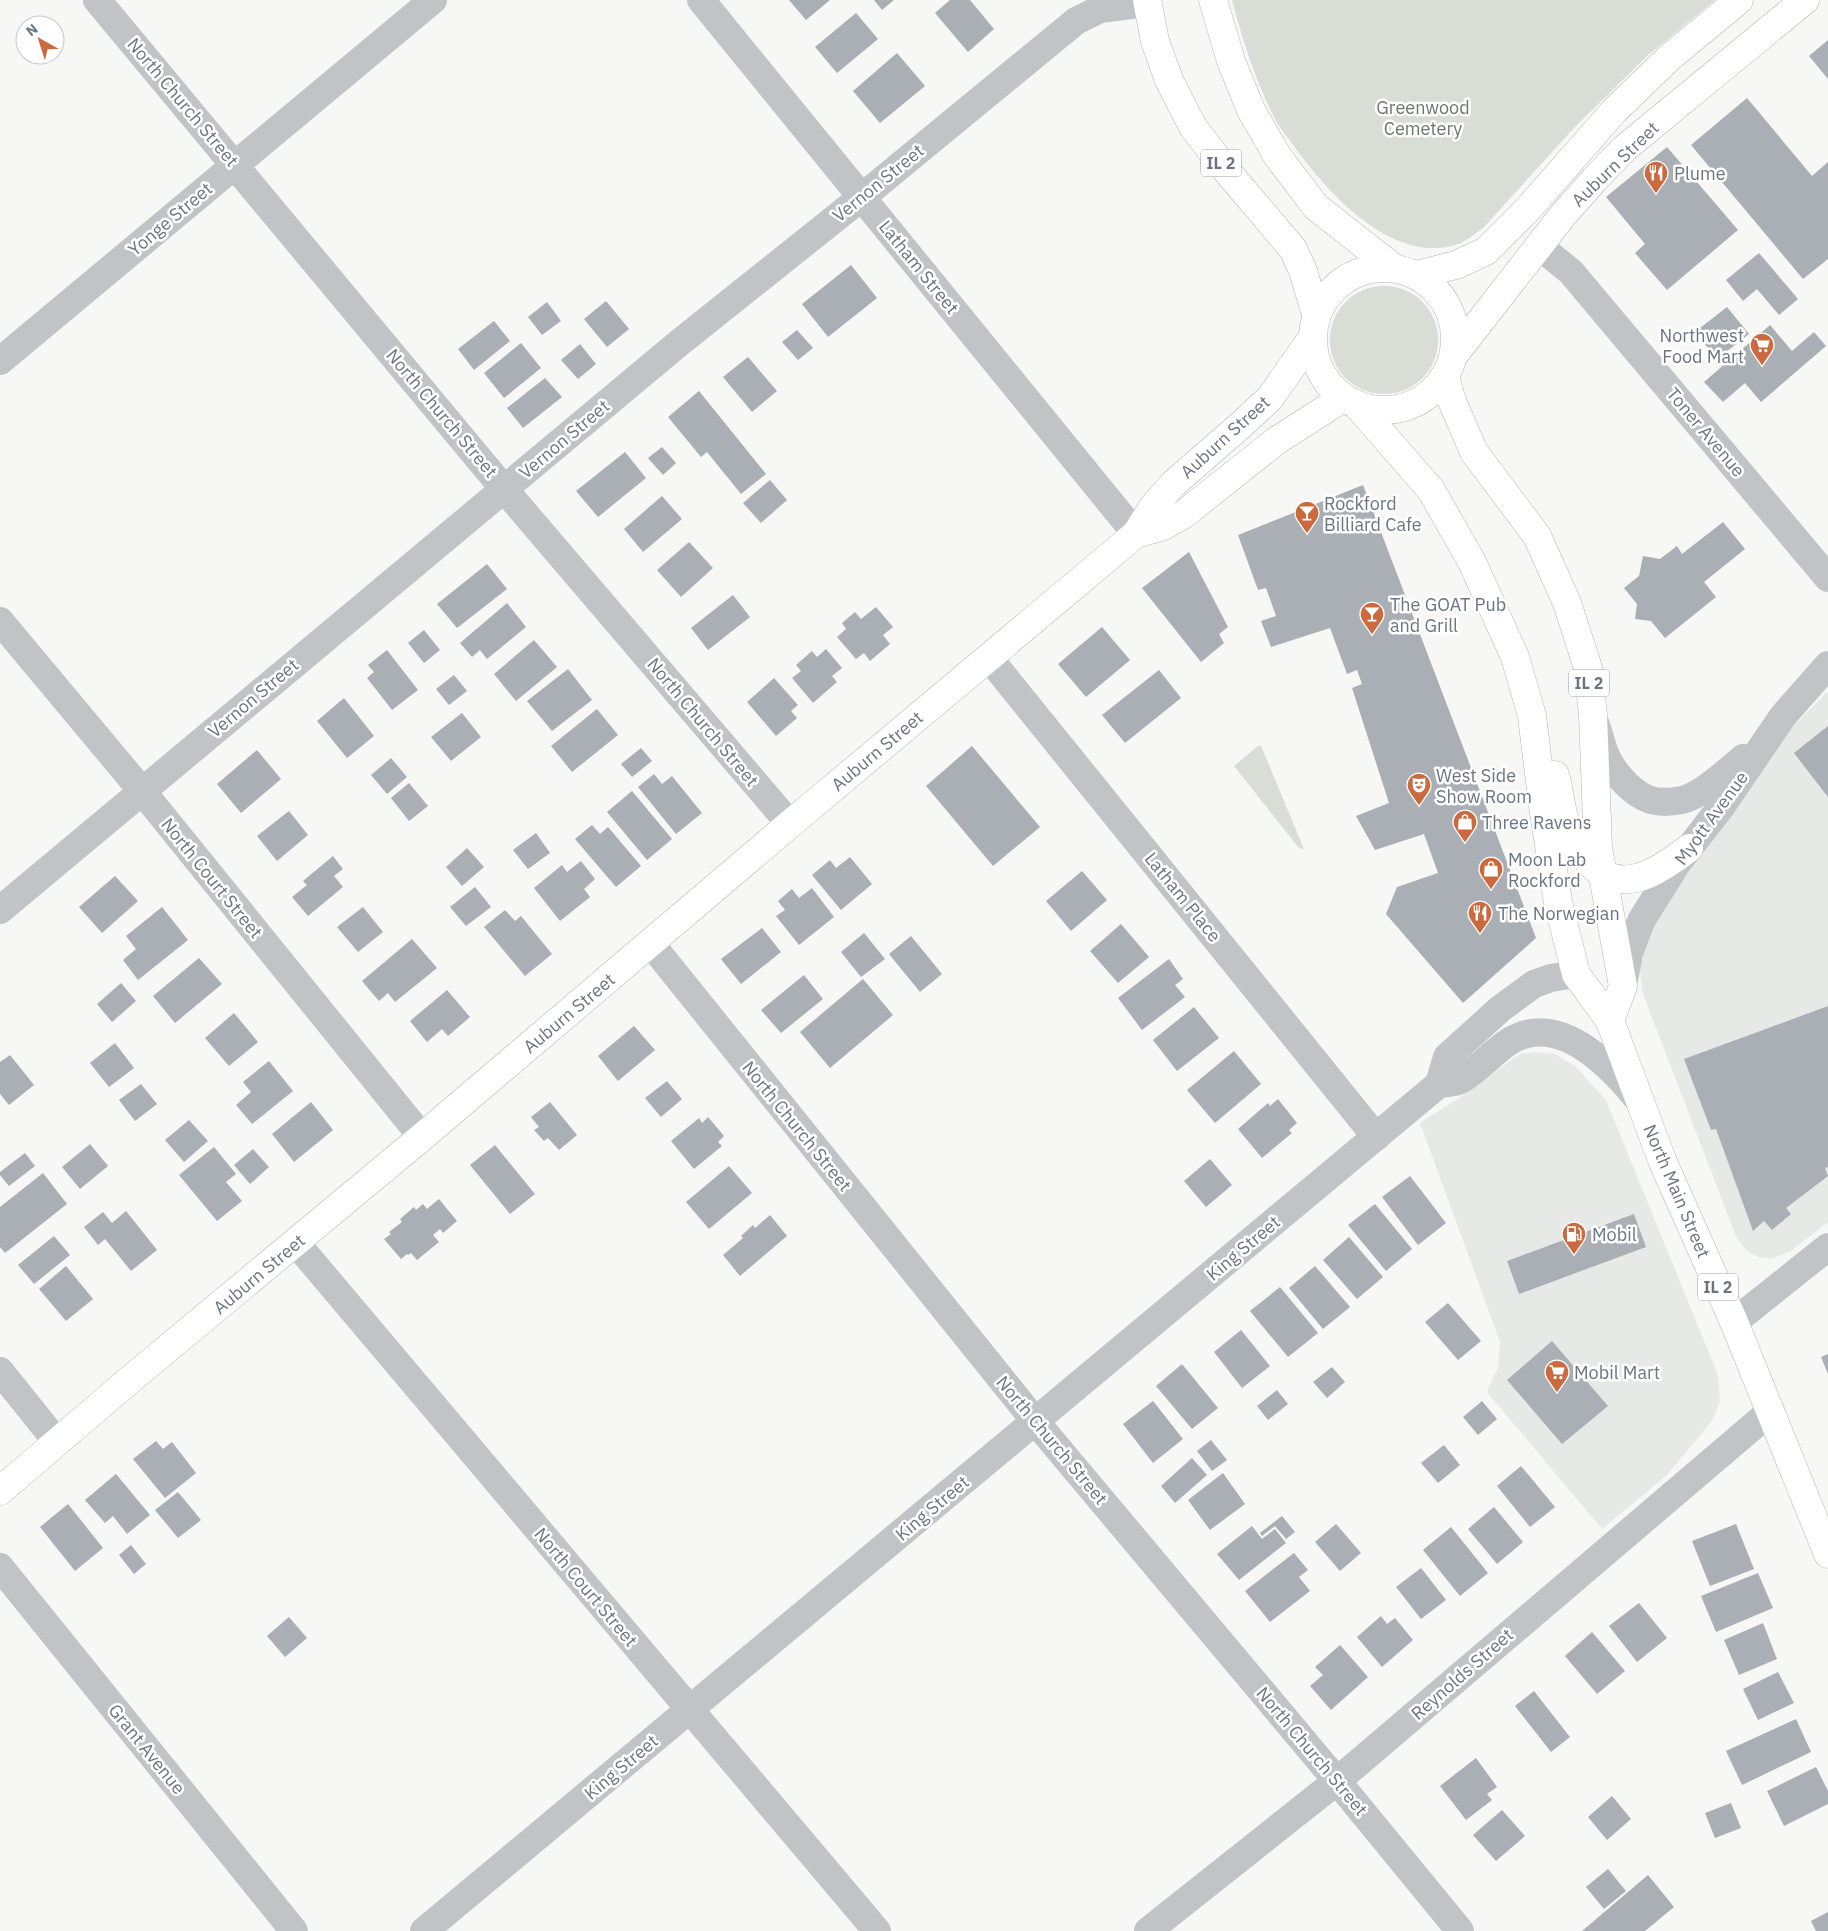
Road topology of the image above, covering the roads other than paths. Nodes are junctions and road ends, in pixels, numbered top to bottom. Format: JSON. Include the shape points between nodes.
{"nodes":[{"id":1,"x":97,"y":0,"type":"edge"},
{"id":2,"x":433,"y":0,"type":"edge"},
{"id":3,"x":701,"y":0,"type":"edge"},
{"id":4,"x":1213,"y":0,"type":"edge"},
{"id":5,"x":1739,"y":0,"type":"edge"},
{"id":6,"x":1805,"y":0,"type":"edge"},
{"id":7,"x":1147,"y":1,"type":"edge"},
{"id":8,"x":235,"y":164,"type":"junction"},
{"id":9,"x":862,"y":197,"type":"junction"},
{"id":10,"x":1539,"y":246,"type":"junction"},
{"id":11,"x":1405,"y":271,"type":"junction"},
{"id":12,"x":1314,"y":326,"type":"junction"},
{"id":13,"x":0,"y":360,"type":"edge"},
{"id":14,"x":1450,"y":366,"type":"junction"},
{"id":15,"x":1349,"y":401,"type":"junction"},
{"id":16,"x":504,"y":489,"type":"junction"},
{"id":17,"x":1136,"y":534,"type":"junction"},
{"id":18,"x":1828,"y":578,"type":"edge"},
{"id":19,"x":0,"y":621,"type":"edge"},
{"id":20,"x":989,"y":658,"type":"junction"},
{"id":21,"x":1828,"y":665,"type":"edge"},
{"id":22,"x":1593,"y":715,"type":"junction"},
{"id":23,"x":1532,"y":716,"type":"junction"},
{"id":24,"x":1769,"y":736,"type":"junction"},
{"id":25,"x":142,"y":791,"type":"junction"},
{"id":26,"x":790,"y":824,"type":"junction"},
{"id":27,"x":1689,"y":848,"type":"junction"},
{"id":28,"x":1603,"y":874,"type":"junction"},
{"id":29,"x":0,"y":910,"type":"edge"},
{"id":30,"x":651,"y":944,"type":"junction"},
{"id":31,"x":1576,"y":974,"type":"junction"},
{"id":32,"x":1622,"y":986,"type":"junction"},
{"id":33,"x":1610,"y":1021,"type":"junction"},
{"id":34,"x":1439,"y":1084,"type":"junction"},
{"id":35,"x":1640,"y":1102,"type":"junction"},
{"id":36,"x":422,"y":1137,"type":"junction"},
{"id":37,"x":1376,"y":1137,"type":"junction"},
{"id":38,"x":296,"y":1243,"type":"junction"},
{"id":39,"x":1828,"y":1247,"type":"edge"},
{"id":40,"x":1734,"y":1322,"type":"junction"},
{"id":41,"x":0,"y":1371,"type":"edge"},
{"id":42,"x":1771,"y":1411,"type":"junction"},
{"id":43,"x":1035,"y":1421,"type":"junction"},
{"id":44,"x":57,"y":1442,"type":"junction"},
{"id":45,"x":0,"y":1491,"type":"edge"},
{"id":46,"x":1828,"y":1554,"type":"edge"},
{"id":47,"x":0,"y":1567,"type":"edge"},
{"id":48,"x":689,"y":1710,"type":"junction"},
{"id":49,"x":1337,"y":1781,"type":"junction"},
{"id":50,"x":294,"y":1931,"type":"edge"},
{"id":51,"x":424,"y":1931,"type":"edge"},
{"id":52,"x":877,"y":1931,"type":"edge"},
{"id":53,"x":1148,"y":1931,"type":"edge"},
{"id":54,"x":1460,"y":1931,"type":"edge"}],
"edges":[{"from":1,"to":8,"type":"street","name":"North Church Street"},
{"from":2,"to":8,"type":"street","name":"Yonge Street"},
{"from":3,"to":9,"type":"street","name":"Latham Street"},
{"from":4,"to":11,"type":"main road","via":[[1231,61],[1251,110],[1278,157],[1316,207]]},
{"from":5,"to":11,"type":"main road","name":"Auburn Street","via":[[1670,57],[1614,111],[1527,210],[1486,251],[1456,265]]},
{"from":6,"to":10,"type":"main road","name":"Auburn Street","via":[[1625,148]]},
{"from":7,"to":9,"type":"street","name":"Vernon Street","via":[[1100,9],[1076,20]]},
{"from":7,"to":12,"type":"main road","number":"IL 2","via":[[1155,41],[1169,80],[1194,127],[1293,249],[1303,272]]},
{"from":8,"to":13,"type":"street","name":"Yonge Street"},
{"from":8,"to":16,"type":"street","name":"North Church Street"},
{"from":9,"to":16,"type":"street","name":"Vernon Street","via":[[679,343]]},
{"from":9,"to":17,"type":"street","name":"Latham Street"},
{"from":10,"to":14,"type":"main road","name":"Auburn Street"},
{"from":10,"to":18,"type":"street","name":"Toner Avenue","via":[[1571,272]]},
{"from":11,"to":12,"type":"main road","via":[[1369,269],[1347,278],[1329,294]]},
{"from":11,"to":14,"type":"main road","via":[[1436,289],[1450,309],[1456,332]]},
{"from":12,"to":15,"type":"main road","via":[[1316,362],[1326,382]]},
{"from":12,"to":17,"type":"main road","name":"Auburn Street","via":[[1270,398],[1173,484]]},
{"from":14,"to":15,"type":"main road","via":[[1430,395],[1410,406],[1387,411],[1364,409]]},
{"from":14,"to":22,"type":"main road","number":"IL 2","via":[[1452,401],[1474,452],[1537,536],[1567,603],[1588,668]]},
{"from":15,"to":17,"type":"main road","name":"Auburn Street","via":[[1276,441],[1183,515],[1163,526]]},
{"from":15,"to":23,"type":"main road","name":"North Main Street","number":"IL 2","via":[[1431,490],[1472,562],[1515,657]]},
{"from":16,"to":25,"type":"street","name":"Vernon Street"},
{"from":16,"to":26,"type":"street","name":"North Church Street"},
{"from":17,"to":20,"type":"main road","name":"Auburn Street"},
{"from":19,"to":25,"type":"street","name":"North Court Street"},
{"from":20,"to":26,"type":"main road","name":"Auburn Street"},
{"from":20,"to":37,"type":"street","name":"Latham Place"},
{"from":21,"to":24,"type":"street","name":"Myott Avenue"},
{"from":22,"to":24,"type":"street","via":[[1607,758],[1616,772],[1647,799],[1666,802],[1684,800],[1716,781]]},
{"from":22,"to":28,"type":"main road","number":"IL 2","via":[[1598,848]]},
{"from":23,"to":28,"type":"main road","via":[[1548,747],[1566,827],[1583,857]]},
{"from":23,"to":31,"type":"main road","name":"North Main Street","number":"IL 2","via":[[1558,902]]},
{"from":24,"to":27,"type":"street","name":"Myott Avenue"},
{"from":25,"to":29,"type":"street","name":"Vernon Street"},
{"from":25,"to":36,"type":"street","name":"North Court Street"},
{"from":26,"to":30,"type":"main road","name":"Auburn Street"},
{"from":27,"to":28,"type":"main road","via":[[1663,868],[1642,876],[1622,880]]},
{"from":27,"to":32,"type":"street","name":"Myott Avenue","via":[[1641,921],[1629,953]]},
{"from":28,"to":32,"type":"main road","number":"IL 2"},
{"from":30,"to":36,"type":"main road","name":"Auburn Street"},
{"from":30,"to":43,"type":"street","name":"North Church Street"},
{"from":31,"to":33,"type":"main road","name":"North Main Street","number":"IL 2"},
{"from":31,"to":34,"type":"street","via":[[1534,984],[1500,1010],[1447,1057]]},
{"from":32,"to":33,"type":"main road","number":"IL 2"},
{"from":33,"to":35,"type":"main road","name":"North Main Street","number":"IL 2"},
{"from":34,"to":35,"type":"street","name":"King Street","via":[[1457,1082],[1510,1041],[1540,1032],[1577,1042],[1592,1052]]},
{"from":34,"to":37,"type":"street","name":"King Street"},
{"from":35,"to":40,"type":"main road","name":"North Main Street","number":"IL 2","via":[[1662,1160]]},
{"from":36,"to":38,"type":"main road","name":"Auburn Street"},
{"from":37,"to":43,"type":"street","name":"King Street"},
{"from":38,"to":44,"type":"main road","name":"Auburn Street"},
{"from":38,"to":48,"type":"street","name":"North Court Street"},
{"from":39,"to":40,"type":"street"},
{"from":40,"to":42,"type":"main road","name":"North Main Street","number":"IL 2"},
{"from":41,"to":44,"type":"street"},
{"from":42,"to":46,"type":"main road","name":"North Main Street","number":"IL 2"},
{"from":42,"to":49,"type":"street","name":"Reynolds Street"},
{"from":43,"to":48,"type":"street","name":"King Street"},
{"from":43,"to":49,"type":"street","name":"North Church Street"},
{"from":44,"to":45,"type":"main road","name":"Auburn Street"},
{"from":47,"to":50,"type":"street","name":"Grant Avenue"},
{"from":48,"to":51,"type":"street","name":"King Street"},
{"from":48,"to":52,"type":"street","name":"North Court Street"},
{"from":49,"to":53,"type":"street","name":"Reynolds Street"},
{"from":49,"to":54,"type":"street","name":"North Church Street"}]}
